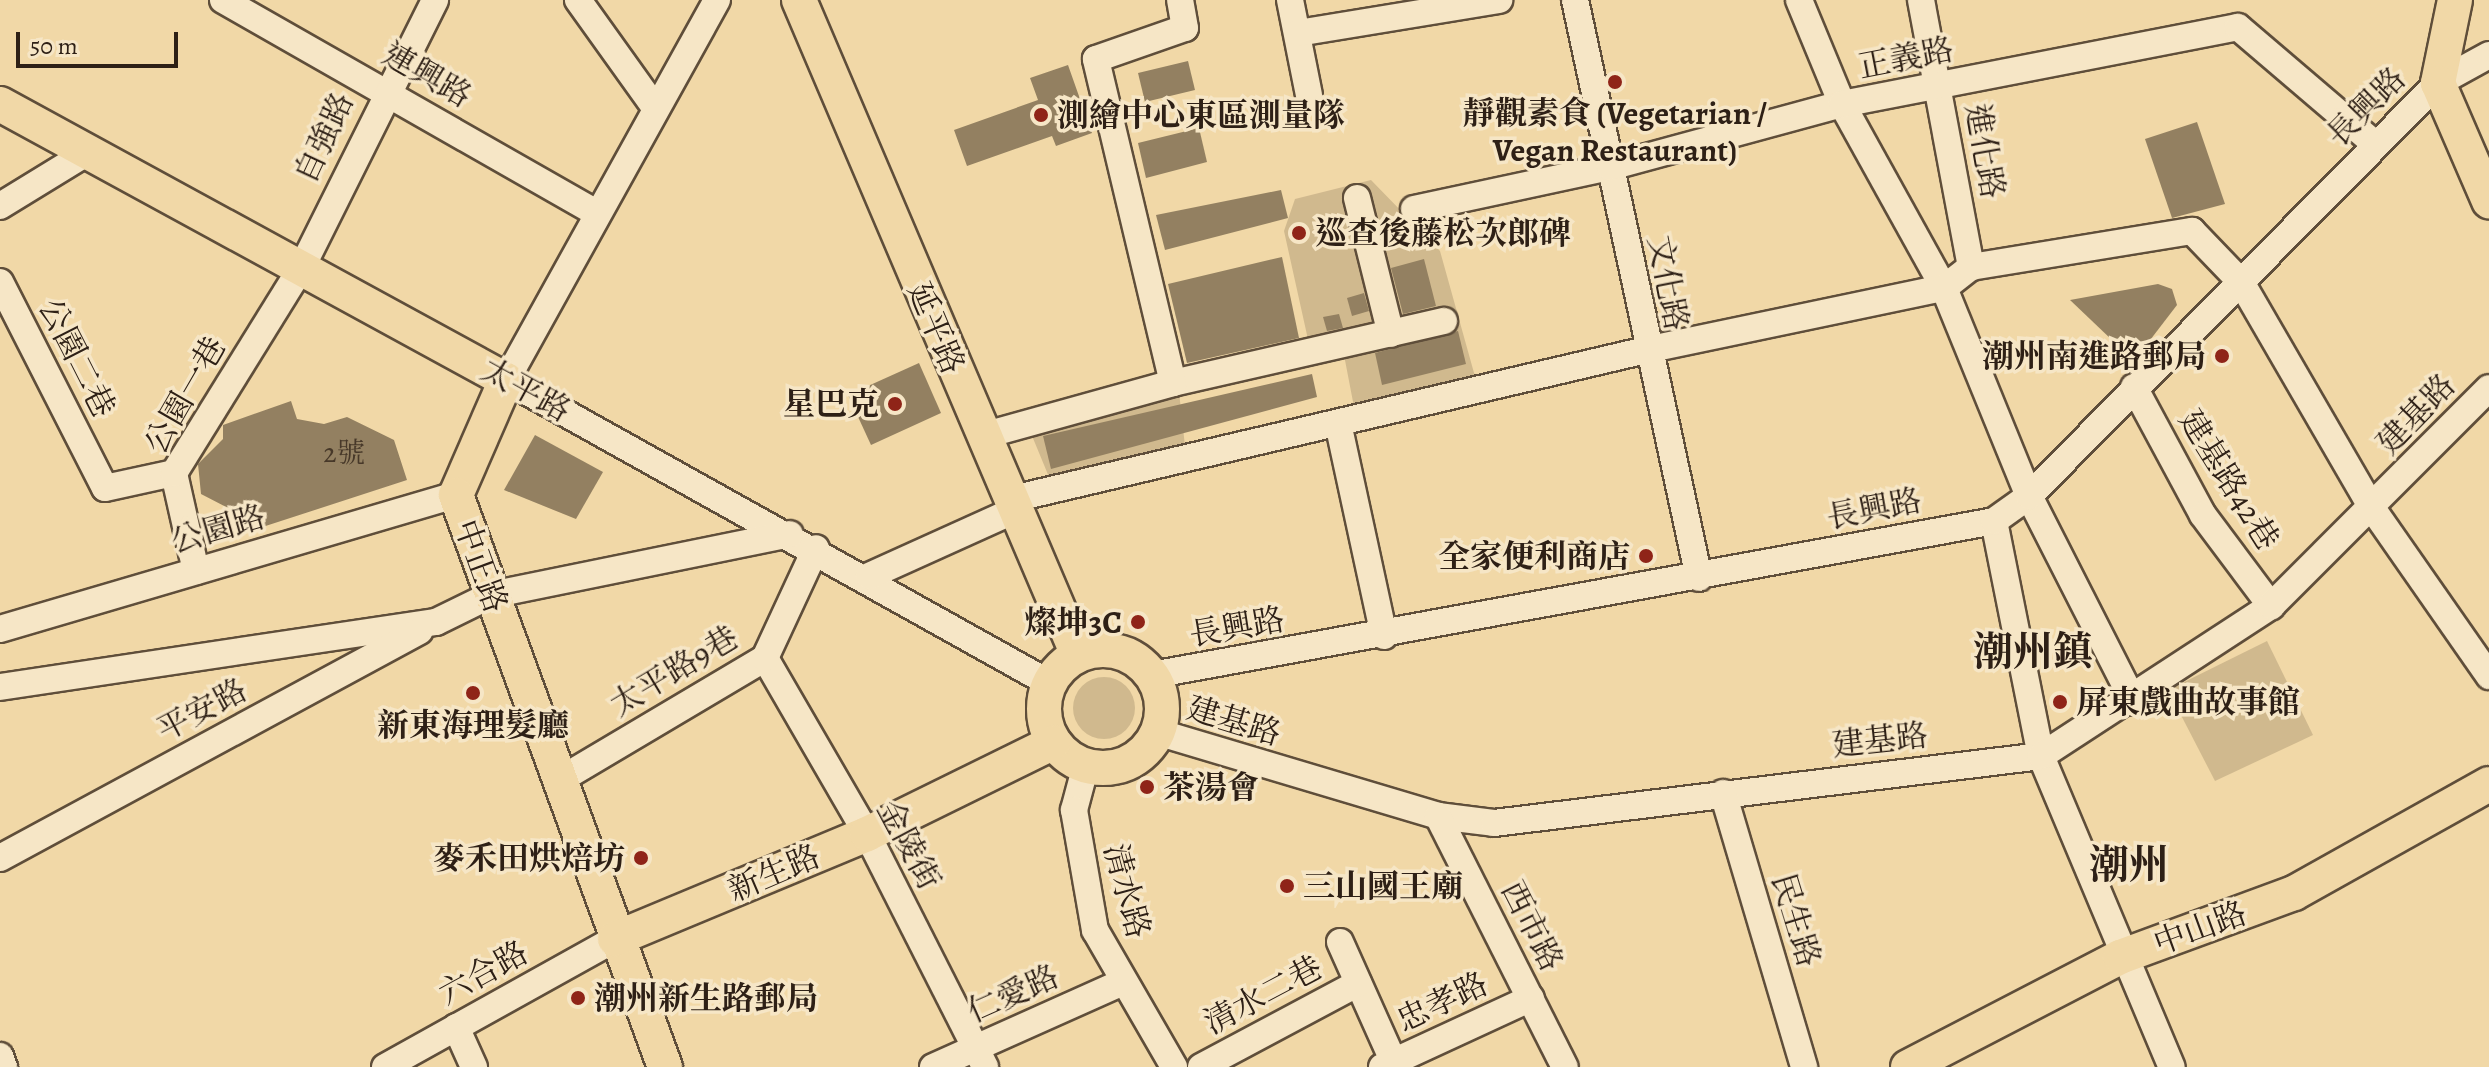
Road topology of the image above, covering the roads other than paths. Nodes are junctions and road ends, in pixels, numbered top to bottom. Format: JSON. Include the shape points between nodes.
{"nodes":[{"id":1,"x":223,"y":0,"type":"edge"},
{"id":2,"x":435,"y":0,"type":"edge"},
{"id":3,"x":578,"y":0,"type":"edge"},
{"id":4,"x":717,"y":0,"type":"edge"},
{"id":5,"x":799,"y":0,"type":"edge"},
{"id":6,"x":1180,"y":0,"type":"edge"},
{"id":7,"x":1290,"y":0,"type":"edge"},
{"id":8,"x":1499,"y":0,"type":"edge"},
{"id":9,"x":1575,"y":0,"type":"edge"},
{"id":10,"x":1799,"y":0,"type":"edge"},
{"id":11,"x":1921,"y":0,"type":"edge"},
{"id":12,"x":2455,"y":0,"type":"edge"},
{"id":13,"x":1298,"y":33,"type":"junction"},
{"id":14,"x":2489,"y":55,"type":"edge"},
{"id":15,"x":2438,"y":83,"type":"junction"},
{"id":16,"x":1939,"y":86,"type":"junction"},
{"id":17,"x":384,"y":89,"type":"junction"},
{"id":18,"x":1309,"y":95,"type":"dead end"},
{"id":19,"x":0,"y":104,"type":"edge"},
{"id":20,"x":1842,"y":104,"type":"junction"},
{"id":21,"x":654,"y":106,"type":"junction"},
{"id":22,"x":2375,"y":144,"type":"junction"},
{"id":23,"x":85,"y":154,"type":"junction"},
{"id":24,"x":1610,"y":167,"type":"junction"},
{"id":25,"x":1357,"y":198,"type":"dead end"},
{"id":26,"x":2489,"y":201,"type":"edge"},
{"id":27,"x":0,"y":206,"type":"edge"},
{"id":28,"x":1414,"y":209,"type":"dead end"},
{"id":29,"x":595,"y":212,"type":"junction"},
{"id":30,"x":303,"y":265,"type":"junction"},
{"id":31,"x":1971,"y":267,"type":"junction"},
{"id":32,"x":0,"y":282,"type":"edge"},
{"id":33,"x":2241,"y":282,"type":"junction"},
{"id":34,"x":1944,"y":288,"type":"junction"},
{"id":35,"x":1444,"y":321,"type":"dead end"},
{"id":36,"x":1391,"y":334,"type":"junction"},
{"id":37,"x":1646,"y":350,"type":"junction"},
{"id":38,"x":506,"y":380,"type":"junction"},
{"id":39,"x":1173,"y":383,"type":"junction"},
{"id":40,"x":2134,"y":387,"type":"junction"},
{"id":41,"x":2489,"y":388,"type":"edge"},
{"id":42,"x":1338,"y":423,"type":"junction"},
{"id":43,"x":982,"y":436,"type":"junction"},
{"id":44,"x":174,"y":473,"type":"junction"},
{"id":45,"x":456,"y":495,"type":"junction"},
{"id":46,"x":2029,"y":496,"type":"junction"},
{"id":47,"x":1010,"y":505,"type":"junction"},
{"id":48,"x":2372,"y":508,"type":"junction"},
{"id":49,"x":1994,"y":521,"type":"junction"},
{"id":50,"x":790,"y":534,"type":"junction"},
{"id":51,"x":816,"y":548,"type":"junction"},
{"id":52,"x":196,"y":571,"type":"junction"},
{"id":53,"x":869,"y":576,"type":"junction"},
{"id":54,"x":1699,"y":578,"type":"junction"},
{"id":55,"x":491,"y":595,"type":"junction"},
{"id":56,"x":2271,"y":606,"type":"junction"},
{"id":57,"x":436,"y":622,"type":"junction"},
{"id":58,"x":0,"y":629,"type":"edge"},
{"id":59,"x":1384,"y":636,"type":"junction"},
{"id":60,"x":1078,"y":655,"type":"junction"},
{"id":61,"x":765,"y":658,"type":"junction"},
{"id":62,"x":1152,"y":675,"type":"junction"},
{"id":63,"x":2489,"y":676,"type":"edge"},
{"id":64,"x":1049,"y":683,"type":"junction"},
{"id":65,"x":0,"y":687,"type":"edge"},
{"id":66,"x":2134,"y":702,"type":"junction"},
{"id":67,"x":1157,"y":732,"type":"junction"},
{"id":68,"x":1054,"y":742,"type":"junction"},
{"id":69,"x":2041,"y":756,"type":"junction"},
{"id":70,"x":1086,"y":765,"type":"junction"},
{"id":71,"x":558,"y":781,"type":"junction"},
{"id":72,"x":2489,"y":784,"type":"edge"},
{"id":73,"x":1723,"y":793,"type":"junction"},
{"id":74,"x":1438,"y":816,"type":"junction"},
{"id":75,"x":867,"y":834,"type":"junction"},
{"id":76,"x":0,"y":858,"type":"edge"},
{"id":77,"x":615,"y":939,"type":"junction"},
{"id":78,"x":1340,"y":942,"type":"dead end"},
{"id":79,"x":2120,"y":957,"type":"junction"},
{"id":80,"x":1121,"y":983,"type":"junction"},
{"id":81,"x":1358,"y":983,"type":"junction"},
{"id":82,"x":1531,"y":998,"type":"junction"},
{"id":83,"x":456,"y":1027,"type":"junction"},
{"id":84,"x":0,"y":1056,"type":"edge"},
{"id":85,"x":980,"y":1058,"type":"edge"},
{"id":86,"x":1390,"y":1065,"type":"edge"},
{"id":87,"x":4,"y":1067,"type":"edge"},
{"id":88,"x":385,"y":1067,"type":"edge"},
{"id":89,"x":474,"y":1067,"type":"edge"},
{"id":90,"x":665,"y":1067,"type":"edge"},
{"id":91,"x":933,"y":1067,"type":"edge"},
{"id":92,"x":1174,"y":1067,"type":"edge"},
{"id":93,"x":1201,"y":1067,"type":"edge"},
{"id":94,"x":1565,"y":1067,"type":"edge"},
{"id":95,"x":1804,"y":1067,"type":"edge"},
{"id":96,"x":1908,"y":1067,"type":"edge"},
{"id":97,"x":2172,"y":1067,"type":"edge"}],
"edges":[{"from":1,"to":17,"type":"street","name":"連興路"},
{"from":2,"to":17,"type":"street","name":"自強路"},
{"from":3,"to":21,"type":"street"},
{"from":4,"to":21,"type":"street","name":"中正路"},
{"from":5,"to":43,"type":"main road","name":"延平路"},
{"from":6,"to":39,"type":"street","via":[[1185,28],[1096,59]]},
{"from":7,"to":13,"type":"street"},
{"from":8,"to":13,"type":"street"},
{"from":9,"to":24,"type":"street","name":"文化路"},
{"from":10,"to":20,"type":"street"},
{"from":11,"to":16,"type":"street","name":"進化路"},
{"from":12,"to":15,"type":"main road"},
{"from":13,"to":18,"type":"street"},
{"from":14,"to":15,"type":"street","name":"長興路"},
{"from":15,"to":22,"type":"street","name":"長興路"},
{"from":15,"to":26,"type":"main road"},
{"from":16,"to":20,"type":"street","name":"正義路"},
{"from":16,"to":22,"type":"street","name":"正義路","via":[[2238,27]]},
{"from":16,"to":31,"type":"street","name":"進化路"},
{"from":17,"to":29,"type":"street","name":"連興路"},
{"from":17,"to":30,"type":"street","name":"自強路"},
{"from":19,"to":23,"type":"main road","name":"太平路"},
{"from":20,"to":24,"type":"street","name":"正義路"},
{"from":20,"to":34,"type":"street"},
{"from":21,"to":29,"type":"street","name":"中正路"},
{"from":22,"to":33,"type":"street","name":"長興路"},
{"from":23,"to":27,"type":"street"},
{"from":23,"to":30,"type":"main road","name":"太平路"},
{"from":24,"to":28,"type":"street","name":"正義路"},
{"from":24,"to":37,"type":"street","name":"文化路"},
{"from":25,"to":36,"type":"street"},
{"from":29,"to":38,"type":"street","name":"中正路"},
{"from":30,"to":38,"type":"main road","name":"太平路"},
{"from":30,"to":44,"type":"street","name":"公園一巷"},
{"from":31,"to":33,"type":"street","via":[[2192,231]]},
{"from":31,"to":34,"type":"street"},
{"from":32,"to":44,"type":"street","name":"公園二巷","via":[[105,488]]},
{"from":33,"to":40,"type":"street","name":"長興路"},
{"from":33,"to":48,"type":"street"},
{"from":34,"to":37,"type":"street"},
{"from":34,"to":46,"type":"street"},
{"from":35,"to":36,"type":"street"},
{"from":36,"to":39,"type":"street"},
{"from":37,"to":42,"type":"street"},
{"from":37,"to":54,"type":"street","name":"文化路"},
{"from":38,"to":45,"type":"main road","name":"中正路"},
{"from":38,"to":50,"type":"street","name":"太平路"},
{"from":39,"to":43,"type":"street"},
{"from":40,"to":46,"type":"street","name":"長興路"},
{"from":40,"to":56,"type":"street","name":"建基路42巷","via":[[2203,515]]},
{"from":41,"to":48,"type":"street","name":"建基路"},
{"from":42,"to":47,"type":"street"},
{"from":42,"to":59,"type":"street"},
{"from":43,"to":47,"type":"main road","name":"延平路"},
{"from":44,"to":52,"type":"street","name":"公園一巷"},
{"from":45,"to":52,"type":"street","name":"公園路"},
{"from":45,"to":55,"type":"main road","name":"中正路"},
{"from":46,"to":49,"type":"street","name":"長興路"},
{"from":46,"to":66,"type":"street"},
{"from":47,"to":53,"type":"street"},
{"from":47,"to":60,"type":"main road","name":"延平路"},
{"from":48,"to":56,"type":"street","name":"建基路"},
{"from":48,"to":63,"type":"street"},
{"from":49,"to":54,"type":"street","name":"長興路"},
{"from":49,"to":69,"type":"street"},
{"from":50,"to":51,"type":"street","name":"太平路"},
{"from":50,"to":55,"type":"street","name":"平安路"},
{"from":51,"to":53,"type":"street","name":"太平路"},
{"from":51,"to":61,"type":"street","name":"太平路9巷"},
{"from":52,"to":58,"type":"street","name":"公園路"},
{"from":53,"to":64,"type":"street","name":"太平路"},
{"from":54,"to":59,"type":"street","name":"長興路"},
{"from":55,"to":57,"type":"street","name":"平安路"},
{"from":55,"to":71,"type":"main road","name":"中正路"},
{"from":56,"to":66,"type":"street","name":"建基路"},
{"from":57,"to":65,"type":"street"},
{"from":57,"to":76,"type":"street","name":"平安路"},
{"from":59,"to":62,"type":"street","name":"長興路"},
{"from":60,"to":62,"type":"main road","via":[[1125,654]]},
{"from":60,"to":64,"type":"main road"},
{"from":61,"to":71,"type":"street","name":"太平路9巷"},
{"from":61,"to":75,"type":"street","name":"金陵街"},
{"from":62,"to":67,"type":"main road","via":[[1162,713]]},
{"from":64,"to":68,"type":"main road","via":[[1043,709]]},
{"from":66,"to":69,"type":"street","name":"建基路"},
{"from":67,"to":70,"type":"main road","via":[[1127,762]]},
{"from":67,"to":74,"type":"street","name":"建基路"},
{"from":68,"to":70,"type":"main road"},
{"from":68,"to":75,"type":"main road","name":"新生路"},
{"from":69,"to":73,"type":"street","name":"建基路"},
{"from":69,"to":79,"type":"street"},
{"from":70,"to":80,"type":"street","name":"清水路","via":[[1074,810],[1081,873],[1095,930]]},
{"from":71,"to":77,"type":"main road","name":"中正路"},
{"from":72,"to":79,"type":"main road","name":"中山路","via":[[2294,893]]},
{"from":73,"to":74,"type":"street","name":"建基路","via":[[1494,823]]},
{"from":73,"to":95,"type":"street","name":"民生路"},
{"from":74,"to":82,"type":"street","name":"西市路"},
{"from":75,"to":77,"type":"main road","name":"新生路"},
{"from":75,"to":85,"type":"street","name":"金陵街"},
{"from":77,"to":83,"type":"street","name":"六合路"},
{"from":77,"to":90,"type":"main road"},
{"from":78,"to":81,"type":"street"},
{"from":79,"to":96,"type":"main road","name":"中山路"},
{"from":79,"to":97,"type":"street"},
{"from":80,"to":85,"type":"street","name":"仁愛路"},
{"from":80,"to":92,"type":"street","name":"清水路"},
{"from":81,"to":86,"type":"street"},
{"from":81,"to":93,"type":"street","name":"清水二巷"},
{"from":82,"to":86,"type":"street","name":"忠孝路"},
{"from":82,"to":94,"type":"street","name":"西市路"},
{"from":83,"to":88,"type":"street","name":"六合路"},
{"from":83,"to":89,"type":"street"},
{"from":84,"to":87,"type":"street"},
{"from":85,"to":91,"type":"street","name":"仁愛路"}]}
